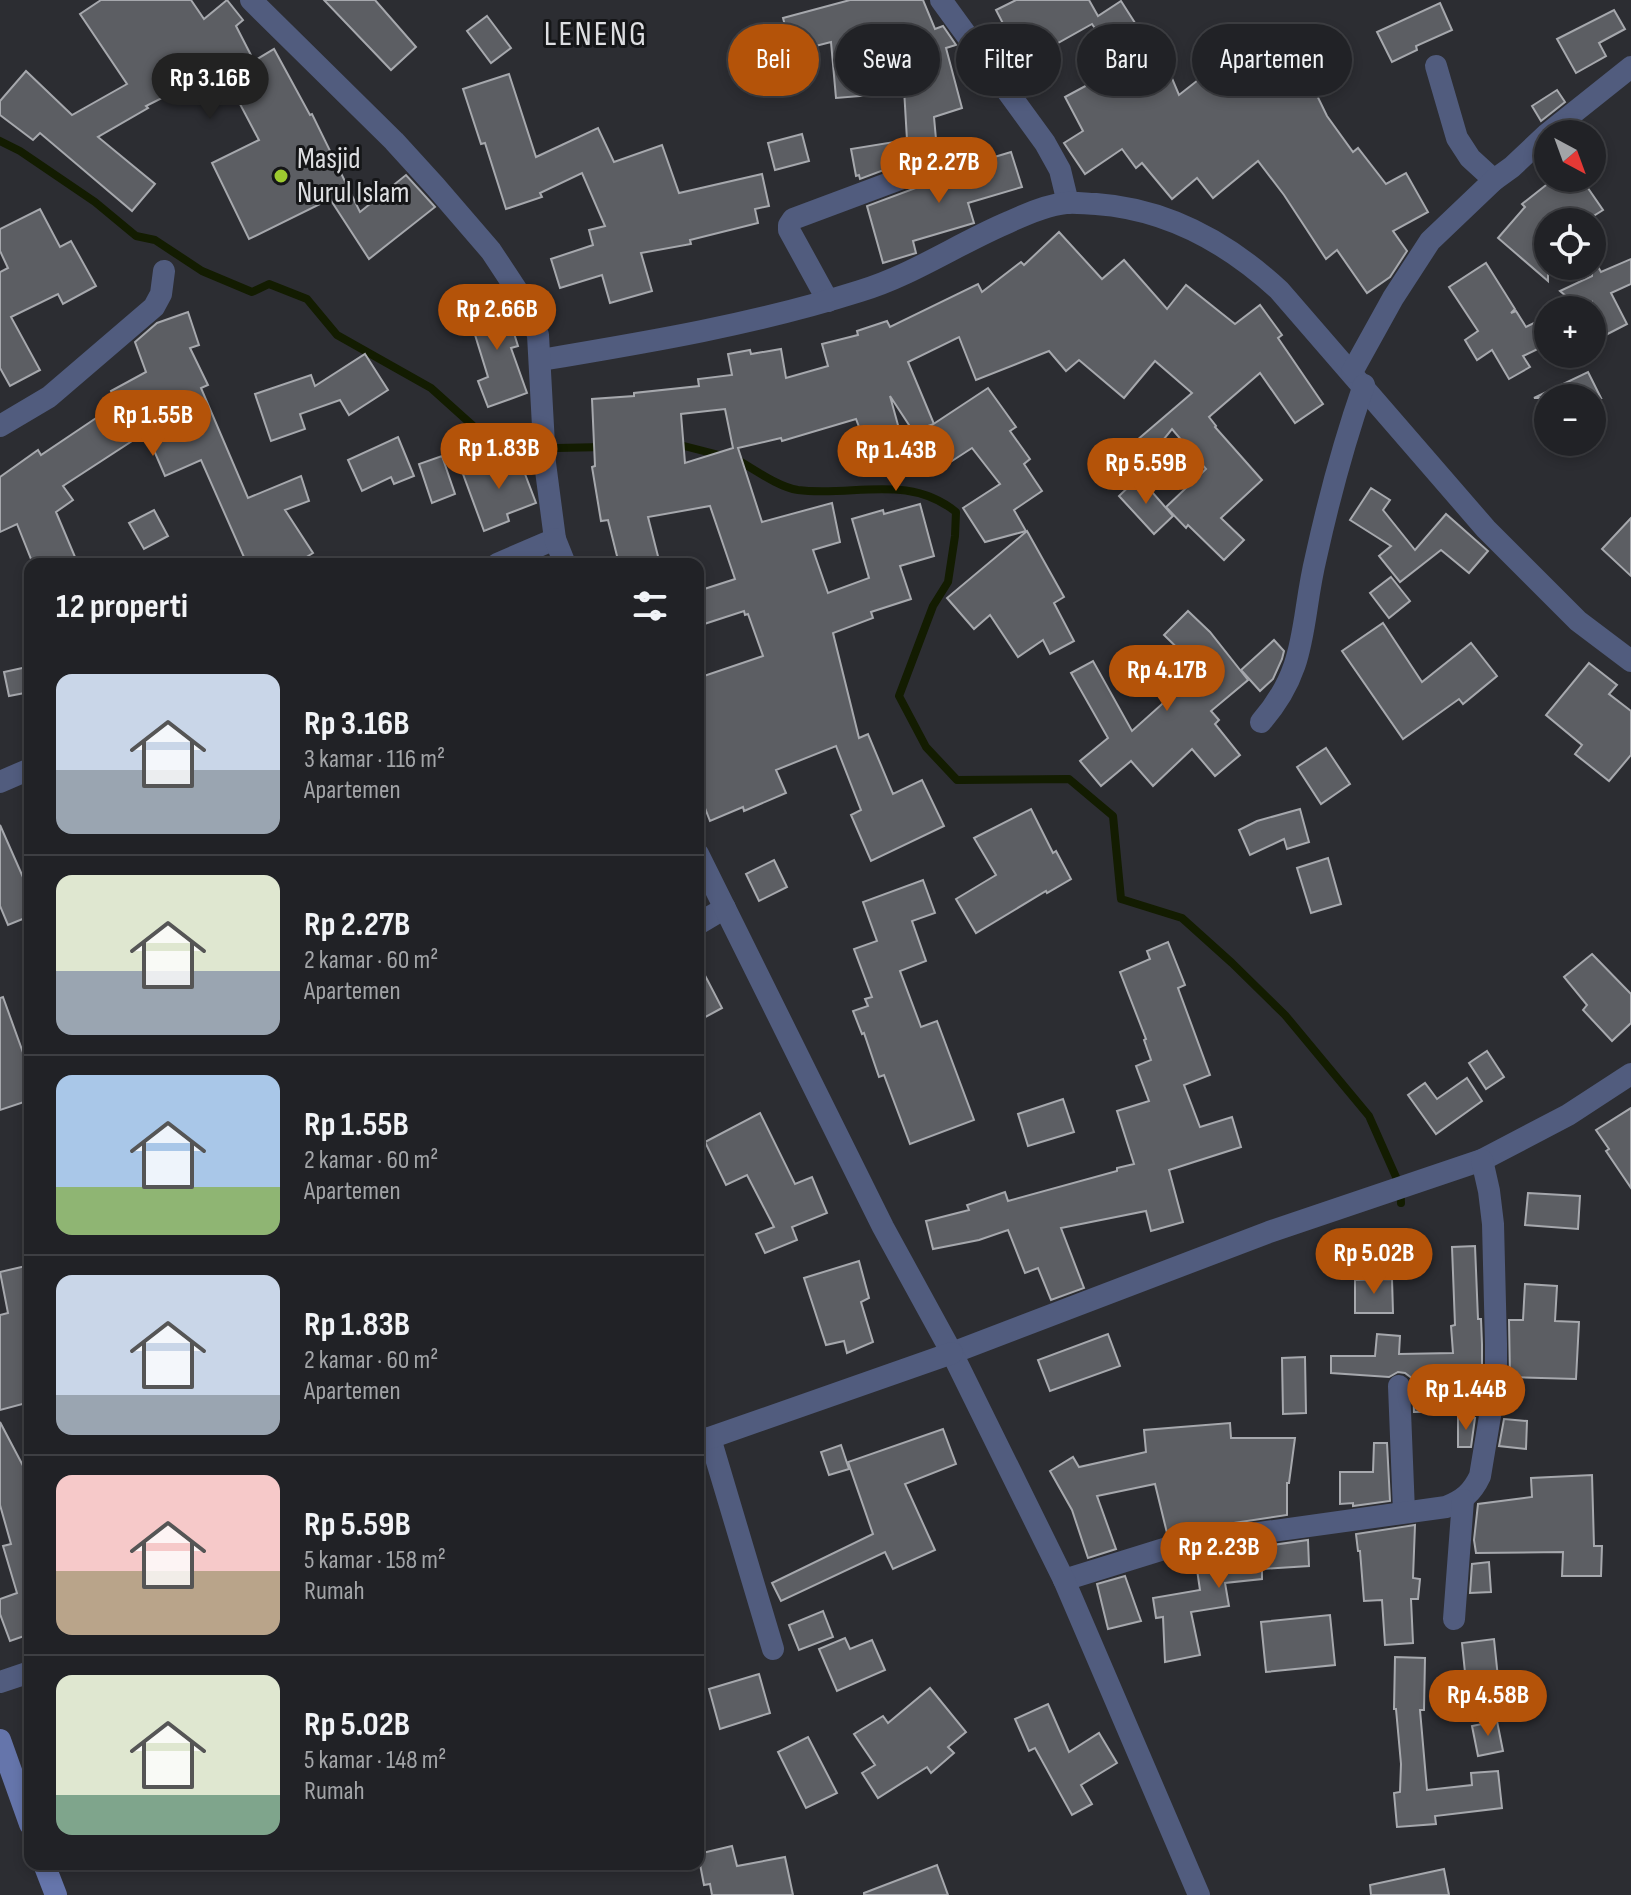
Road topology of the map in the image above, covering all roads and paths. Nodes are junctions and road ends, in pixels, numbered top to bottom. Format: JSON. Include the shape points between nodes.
{"nodes":[{"id":1,"x":251,"y":0,"type":"edge"},
{"id":2,"x":941,"y":0,"type":"edge"},
{"id":3,"x":1436,"y":66,"type":"dead end"},
{"id":4,"x":1631,"y":67,"type":"edge"},
{"id":5,"x":959,"y":157,"type":"dead end"},
{"id":6,"x":1494,"y":180,"type":"junction"},
{"id":7,"x":1068,"y":203,"type":"junction"},
{"id":8,"x":164,"y":271,"type":"dead end"},
{"id":9,"x":828,"y":301,"type":"junction"},
{"id":10,"x":541,"y":360,"type":"junction"},
{"id":11,"x":1358,"y":378,"type":"junction"},
{"id":12,"x":0,"y":426,"type":"edge"},
{"id":13,"x":555,"y":539,"type":"junction"},
{"id":14,"x":511,"y":558,"type":"edge"},
{"id":15,"x":563,"y":558,"type":"edge"},
{"id":16,"x":1631,"y":661,"type":"edge"},
{"id":17,"x":1261,"y":722,"type":"dead end"},
{"id":18,"x":24,"y":772,"type":"edge"},
{"id":19,"x":0,"y":782,"type":"edge"},
{"id":20,"x":704,"y":866,"type":"edge"},
{"id":21,"x":725,"y":908,"type":"junction"},
{"id":22,"x":704,"y":920,"type":"edge"},
{"id":23,"x":1631,"y":1074,"type":"edge"},
{"id":24,"x":1482,"y":1160,"type":"junction"},
{"id":25,"x":952,"y":1353,"type":"junction"},
{"id":26,"x":1399,"y":1386,"type":"dead end"},
{"id":27,"x":704,"y":1440,"type":"edge"},
{"id":28,"x":1463,"y":1500,"type":"junction"},
{"id":29,"x":1404,"y":1512,"type":"junction"},
{"id":30,"x":1064,"y":1580,"type":"junction"},
{"id":31,"x":1454,"y":1619,"type":"dead end"},
{"id":32,"x":773,"y":1649,"type":"dead end"},
{"id":33,"x":24,"y":1674,"type":"edge"},
{"id":34,"x":0,"y":1682,"type":"edge"},
{"id":35,"x":0,"y":1740,"type":"edge"},
{"id":36,"x":24,"y":1807,"type":"edge"},
{"id":37,"x":46,"y":1870,"type":"edge"},
{"id":38,"x":56,"y":1895,"type":"edge"},
{"id":39,"x":1199,"y":1895,"type":"edge"}],
"edges":[{"from":1,"to":10,"type":"street","via":[[394,141],[491,251],[526,304]]},
{"from":2,"to":7,"type":"street","via":[[1045,143],[1060,170]]},
{"from":3,"to":6,"type":"street","via":[[1457,138]]},
{"from":4,"to":6,"type":"street"},
{"from":5,"to":9,"type":"street","via":[[793,219],[789,230]]},
{"from":6,"to":11,"type":"street","via":[[1424,248]]},
{"from":7,"to":9,"type":"street","via":[[1007,222],[937,259]]},
{"from":7,"to":11,"type":"street","via":[[1133,208],[1194,229],[1269,281]]},
{"from":8,"to":12,"type":"street","via":[[154,307],[49,397]]},
{"from":9,"to":10,"type":"street","via":[[692,335]]},
{"from":10,"to":13,"type":"street","via":[[545,463]]},
{"from":11,"to":16,"type":"street","via":[[1486,529],[1578,621]]},
{"from":11,"to":17,"type":"street","via":[[1293,674]]},
{"from":13,"to":14,"type":"street"},
{"from":13,"to":15,"type":"street"},
{"from":18,"to":19,"type":"street"},
{"from":20,"to":21,"type":"street"},
{"from":21,"to":22,"type":"street"},
{"from":21,"to":25,"type":"street","via":[[883,1227]]},
{"from":23,"to":24,"type":"street","via":[[1568,1115]]},
{"from":24,"to":25,"type":"street","via":[[1269,1232]]},
{"from":24,"to":28,"type":"street","via":[[1493,1224],[1496,1380],[1480,1476]]},
{"from":25,"to":27,"type":"street"},
{"from":25,"to":30,"type":"street"},
{"from":26,"to":29,"type":"street"},
{"from":27,"to":32,"type":"street"},
{"from":28,"to":29,"type":"street"},
{"from":28,"to":31,"type":"street"},
{"from":29,"to":30,"type":"street","via":[[1180,1544]]},
{"from":30,"to":39,"type":"street"},
{"from":33,"to":34,"type":"street"},
{"from":35,"to":36,"type":"main road"},
{"from":37,"to":38,"type":"main road"}]}
